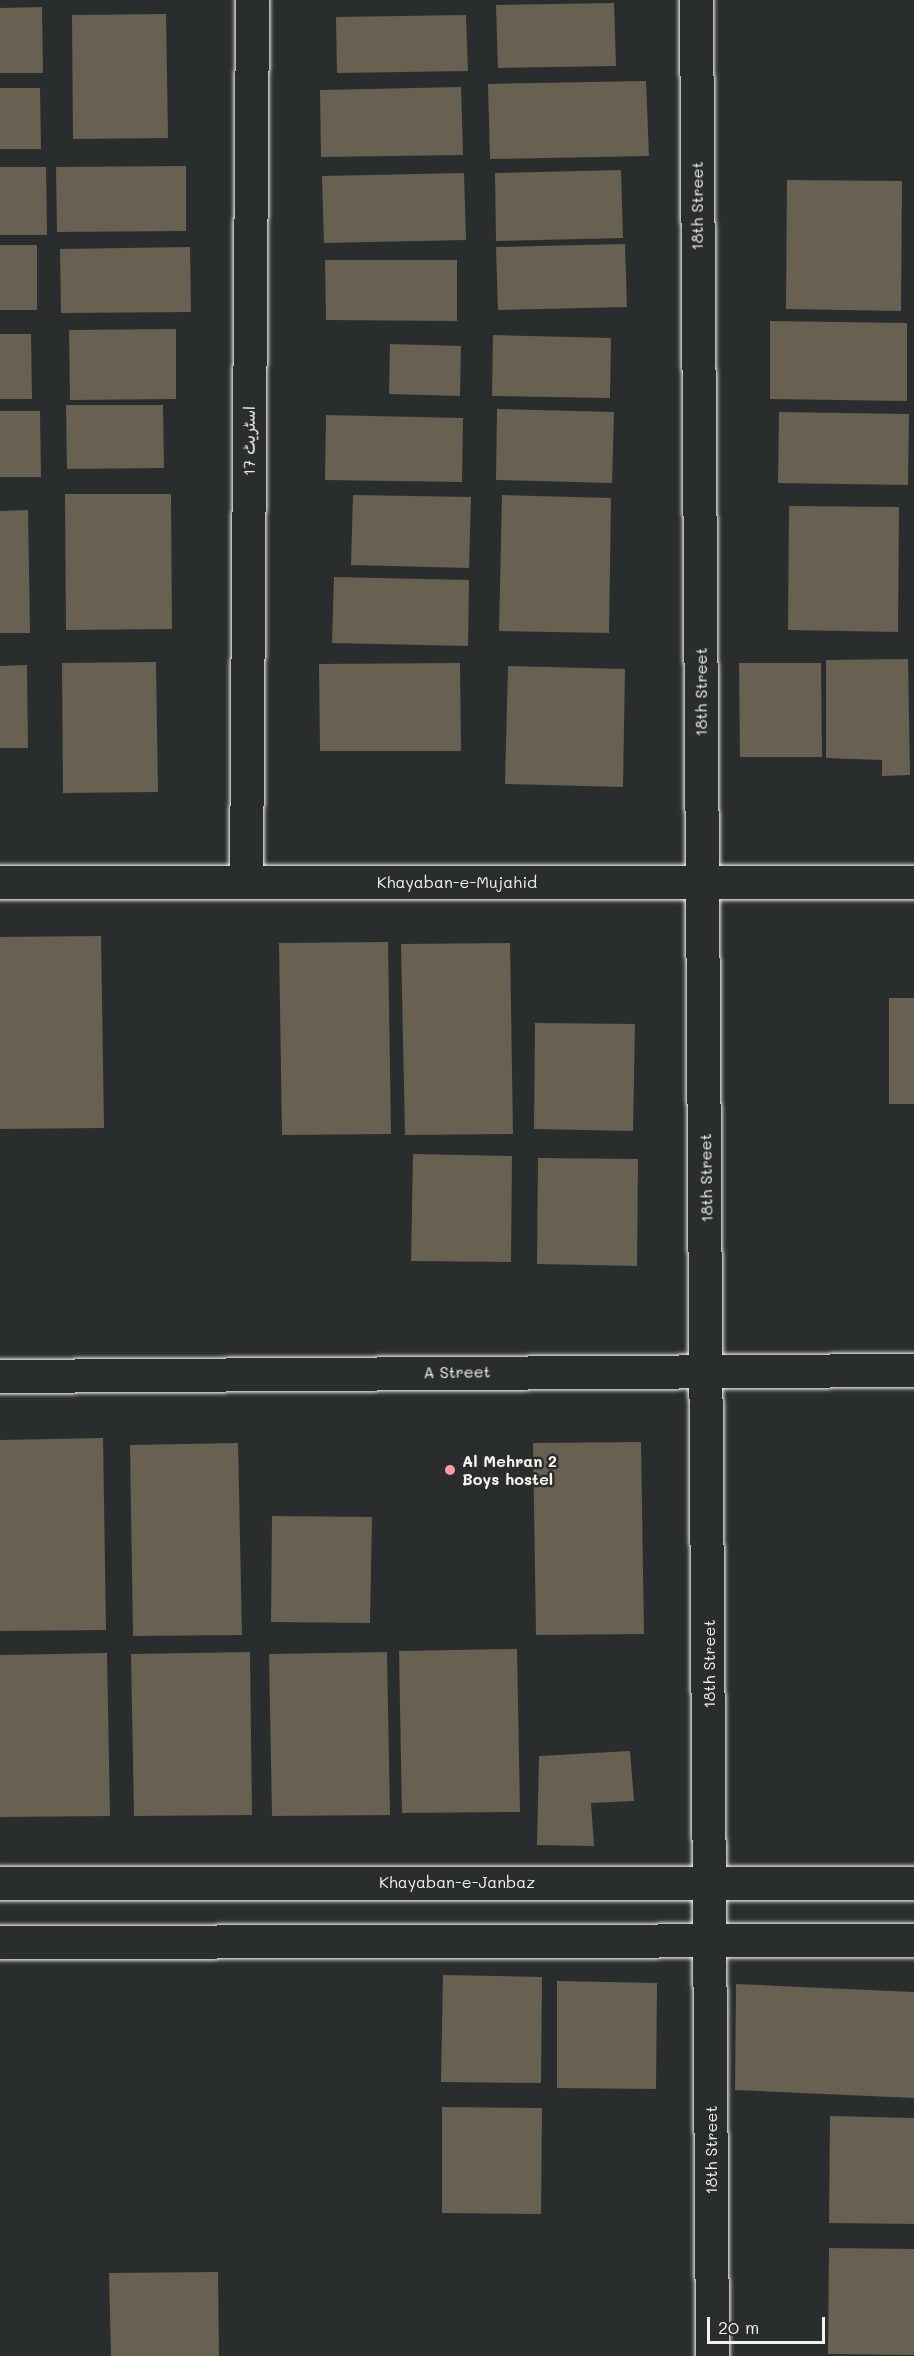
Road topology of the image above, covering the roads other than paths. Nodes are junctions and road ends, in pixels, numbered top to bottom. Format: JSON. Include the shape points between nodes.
{"nodes":[{"id":1,"x":252,"y":0,"type":"edge"},
{"id":2,"x":696,"y":0,"type":"edge"},
{"id":3,"x":0,"y":882,"type":"edge"},
{"id":4,"x":246,"y":882,"type":"junction"},
{"id":5,"x":702,"y":882,"type":"junction"},
{"id":6,"x":914,"y":882,"type":"edge"},
{"id":7,"x":708,"y":1370,"type":"junction"},
{"id":8,"x":914,"y":1370,"type":"edge"},
{"id":9,"x":0,"y":1377,"type":"edge"},
{"id":10,"x":711,"y":1881,"type":"junction"},
{"id":11,"x":0,"y":1883,"type":"edge"},
{"id":12,"x":914,"y":1883,"type":"edge"},
{"id":13,"x":711,"y":1940,"type":"junction"},
{"id":14,"x":914,"y":1940,"type":"edge"},
{"id":15,"x":0,"y":1942,"type":"edge"},
{"id":16,"x":712,"y":2356,"type":"edge"}],
"edges":[{"from":1,"to":4,"type":"street","name":"اسٹریٹ 17"},
{"from":2,"to":5,"type":"street","name":"18th Street"},
{"from":3,"to":4,"type":"street","name":"Khayaban-e-Mujahid"},
{"from":4,"to":5,"type":"street","name":"Khayaban-e-Mujahid"},
{"from":5,"to":6,"type":"street","name":"Khayaban-e-Mujahid"},
{"from":5,"to":7,"type":"street","name":"18th Street"},
{"from":7,"to":8,"type":"street","name":"A Street"},
{"from":7,"to":9,"type":"street","name":"A Street"},
{"from":7,"to":10,"type":"street","name":"18th Street"},
{"from":10,"to":11,"type":"street","name":"Khayaban-e-Janbaz"},
{"from":10,"to":12,"type":"street","name":"Khayaban-e-Janbaz"},
{"from":10,"to":13,"type":"street","name":"18th Street"},
{"from":13,"to":14,"type":"street"},
{"from":13,"to":15,"type":"street"},
{"from":13,"to":16,"type":"street","name":"18th Street"}]}
